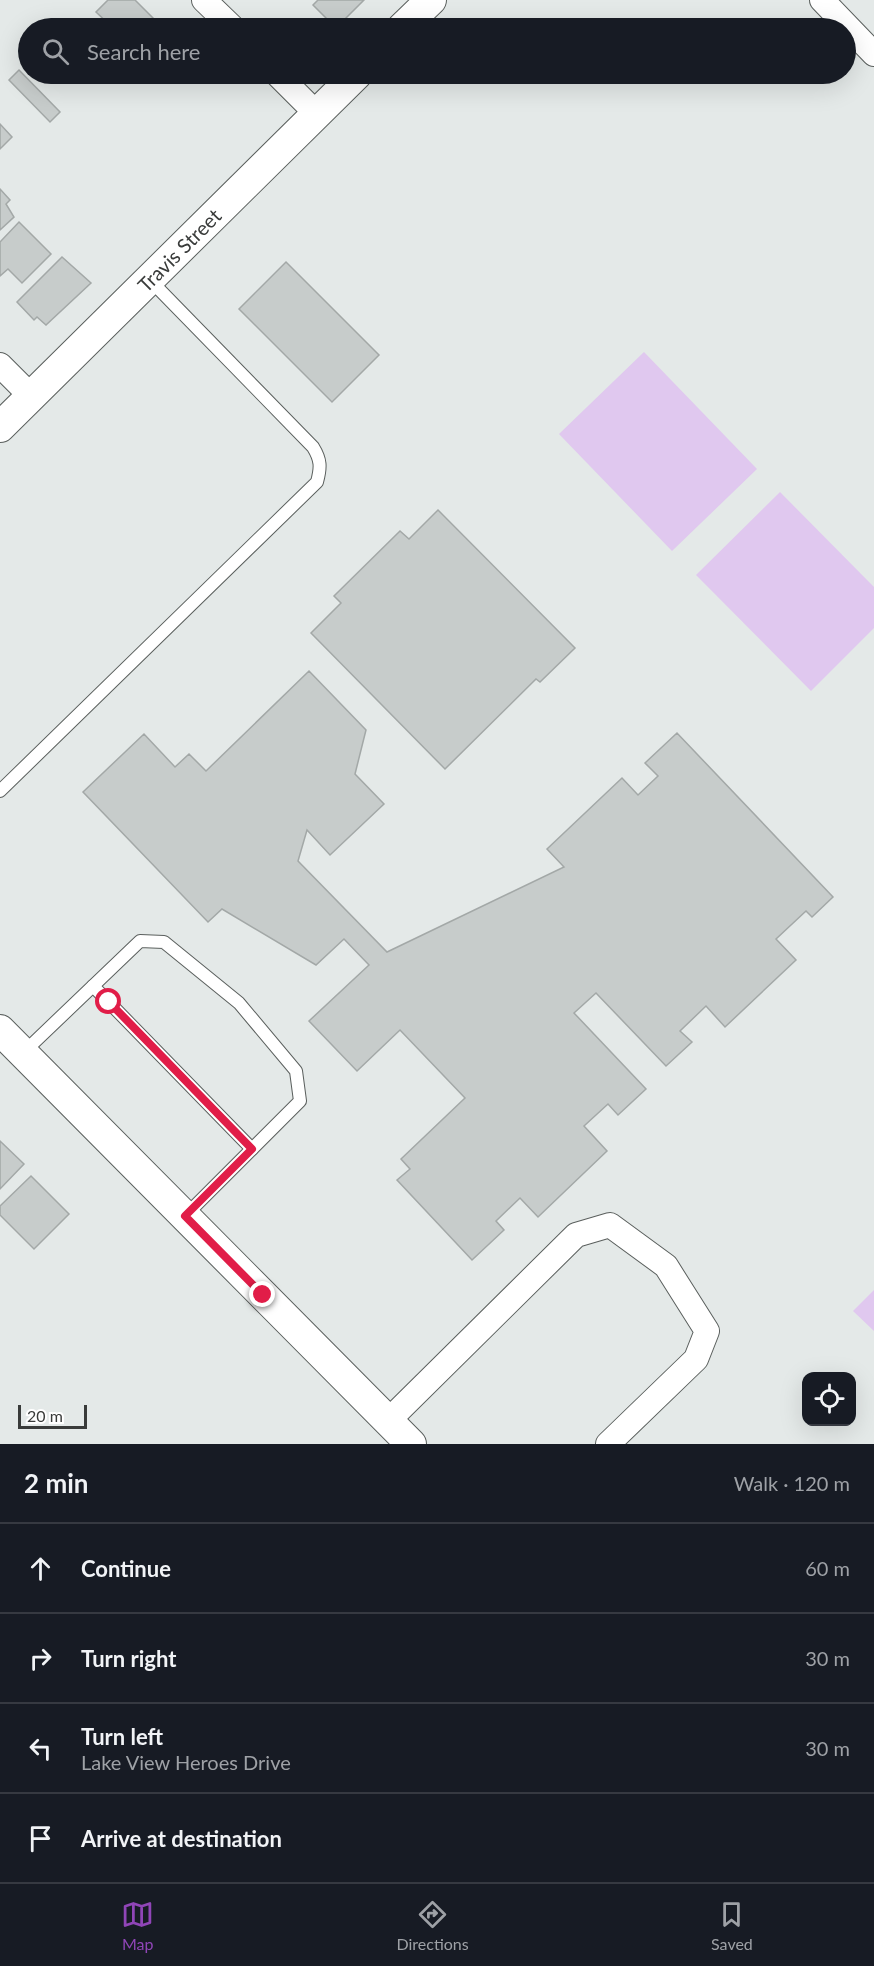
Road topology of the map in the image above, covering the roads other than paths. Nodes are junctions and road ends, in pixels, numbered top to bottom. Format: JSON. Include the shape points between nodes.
{"nodes":[{"id":1,"x":204,"y":0,"type":"edge"},
{"id":2,"x":431,"y":0,"type":"edge"},
{"id":3,"x":822,"y":0,"type":"edge"},
{"id":4,"x":222,"y":18,"type":"edge"},
{"id":5,"x":412,"y":18,"type":"edge"},
{"id":6,"x":839,"y":18,"type":"edge"},
{"id":7,"x":856,"y":35,"type":"edge"},
{"id":8,"x":874,"y":54,"type":"edge"},
{"id":9,"x":287,"y":84,"type":"edge"},
{"id":10,"x":347,"y":84,"type":"edge"},
{"id":11,"x":316,"y":114,"type":"junction"},
{"id":12,"x":149,"y":280,"type":"junction"},
{"id":13,"x":0,"y":365,"type":"edge"},
{"id":14,"x":31,"y":396,"type":"junction"},
{"id":15,"x":0,"y":427,"type":"edge"},
{"id":16,"x":0,"y":791,"type":"edge"},
{"id":17,"x":93,"y":986,"type":"junction"},
{"id":18,"x":0,"y":1030,"type":"edge"},
{"id":19,"x":23,"y":1053,"type":"junction"},
{"id":20,"x":252,"y":1149,"type":"junction"},
{"id":21,"x":185,"y":1216,"type":"junction"},
{"id":22,"x":388,"y":1421,"type":"junction"},
{"id":23,"x":411,"y":1444,"type":"edge"},
{"id":24,"x":608,"y":1444,"type":"edge"}],
"edges":[{"from":1,"to":4,"type":"street"},
{"from":2,"to":5,"type":"street"},
{"from":3,"to":6,"type":"street"},
{"from":7,"to":8,"type":"street"},
{"from":9,"to":11,"type":"street"},
{"from":10,"to":11,"type":"street","name":"Travis Street"},
{"from":11,"to":12,"type":"street","name":"Travis Street"},
{"from":12,"to":14,"type":"street","name":"Travis Street"},
{"from":12,"to":16,"type":"lane","via":[[313,447],[320,459],[319,475]]},
{"from":13,"to":14,"type":"street"},
{"from":14,"to":15,"type":"street","name":"Travis Street"},
{"from":17,"to":19,"type":"lane"},
{"from":17,"to":20,"type":"lane"},
{"from":17,"to":20,"type":"lane","via":[[140,941],[164,942],[239,1003],[296,1071],[300,1101]]},
{"from":18,"to":19,"type":"street"},
{"from":19,"to":21,"type":"street"},
{"from":20,"to":21,"type":"lane"},
{"from":21,"to":22,"type":"street"},
{"from":22,"to":23,"type":"street"},
{"from":22,"to":24,"type":"street","via":[[576,1235],[610,1225],[666,1266],[707,1331],[696,1359]]}]}
